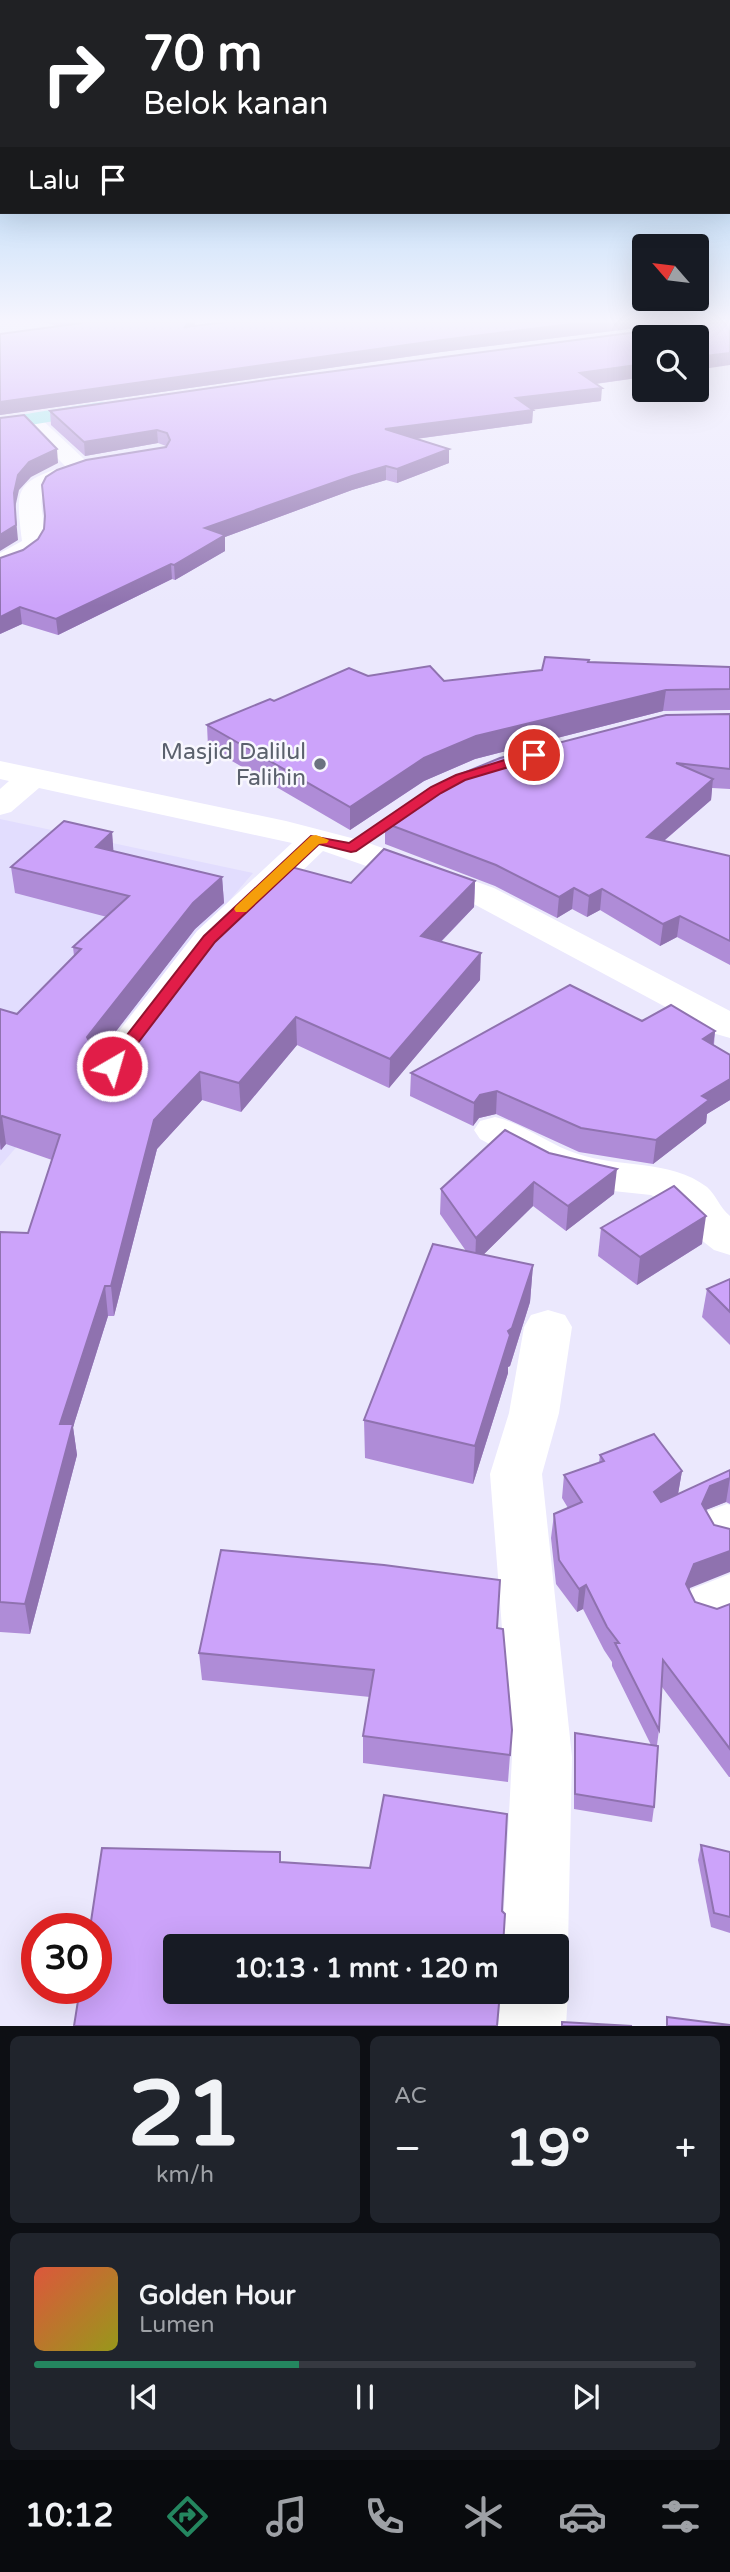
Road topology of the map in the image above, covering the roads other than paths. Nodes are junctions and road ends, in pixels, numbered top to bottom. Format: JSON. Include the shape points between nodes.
{"nodes":[{"id":1,"x":46,"y":417,"type":"edge"},
{"id":2,"x":30,"y":419,"type":"junction"},
{"id":3,"x":0,"y":424,"type":"edge"},
{"id":4,"x":119,"y":460,"type":"edge"},
{"id":5,"x":80,"y":468,"type":"junction"},
{"id":6,"x":0,"y":563,"type":"edge"},
{"id":7,"x":0,"y":770,"type":"edge"},
{"id":8,"x":33,"y":777,"type":"junction"},
{"id":9,"x":0,"y":805,"type":"edge"},
{"id":10,"x":383,"y":826,"type":"dead end"},
{"id":11,"x":316,"y":839,"type":"junction"},
{"id":12,"x":351,"y":848,"type":"junction"},
{"id":13,"x":730,"y":1026,"type":"edge"},
{"id":14,"x":112,"y":1066,"type":"edge"},
{"id":15,"x":495,"y":1130,"type":"dead end"},
{"id":16,"x":730,"y":1240,"type":"edge"},
{"id":17,"x":548,"y":1327,"type":"dead end"},
{"id":18,"x":535,"y":1934,"type":"edge"},
{"id":19,"x":533,"y":2004,"type":"edge"},
{"id":20,"x":532,"y":2026,"type":"edge"}],
"edges":[{"from":1,"to":2,"type":"main road"},
{"from":2,"to":3,"type":"main road"},
{"from":2,"to":5,"type":"street"},
{"from":4,"to":5,"type":"street"},
{"from":5,"to":6,"type":"street","via":[[35,487],[29,500],[34,541],[30,548]]},
{"from":7,"to":8,"type":"street"},
{"from":8,"to":9,"type":"street"},
{"from":8,"to":11,"type":"street"},
{"from":10,"to":12,"type":"street"},
{"from":11,"to":12,"type":"street"},
{"from":11,"to":14,"type":"street","via":[[209,939]]},
{"from":12,"to":13,"type":"street","via":[[482,895]]},
{"from":15,"to":16,"type":"street","via":[[563,1165],[660,1182],[692,1198],[707,1222]]},
{"from":17,"to":18,"type":"street","via":[[534,1413],[516,1474],[542,1757]]},
{"from":19,"to":20,"type":"street"}]}
